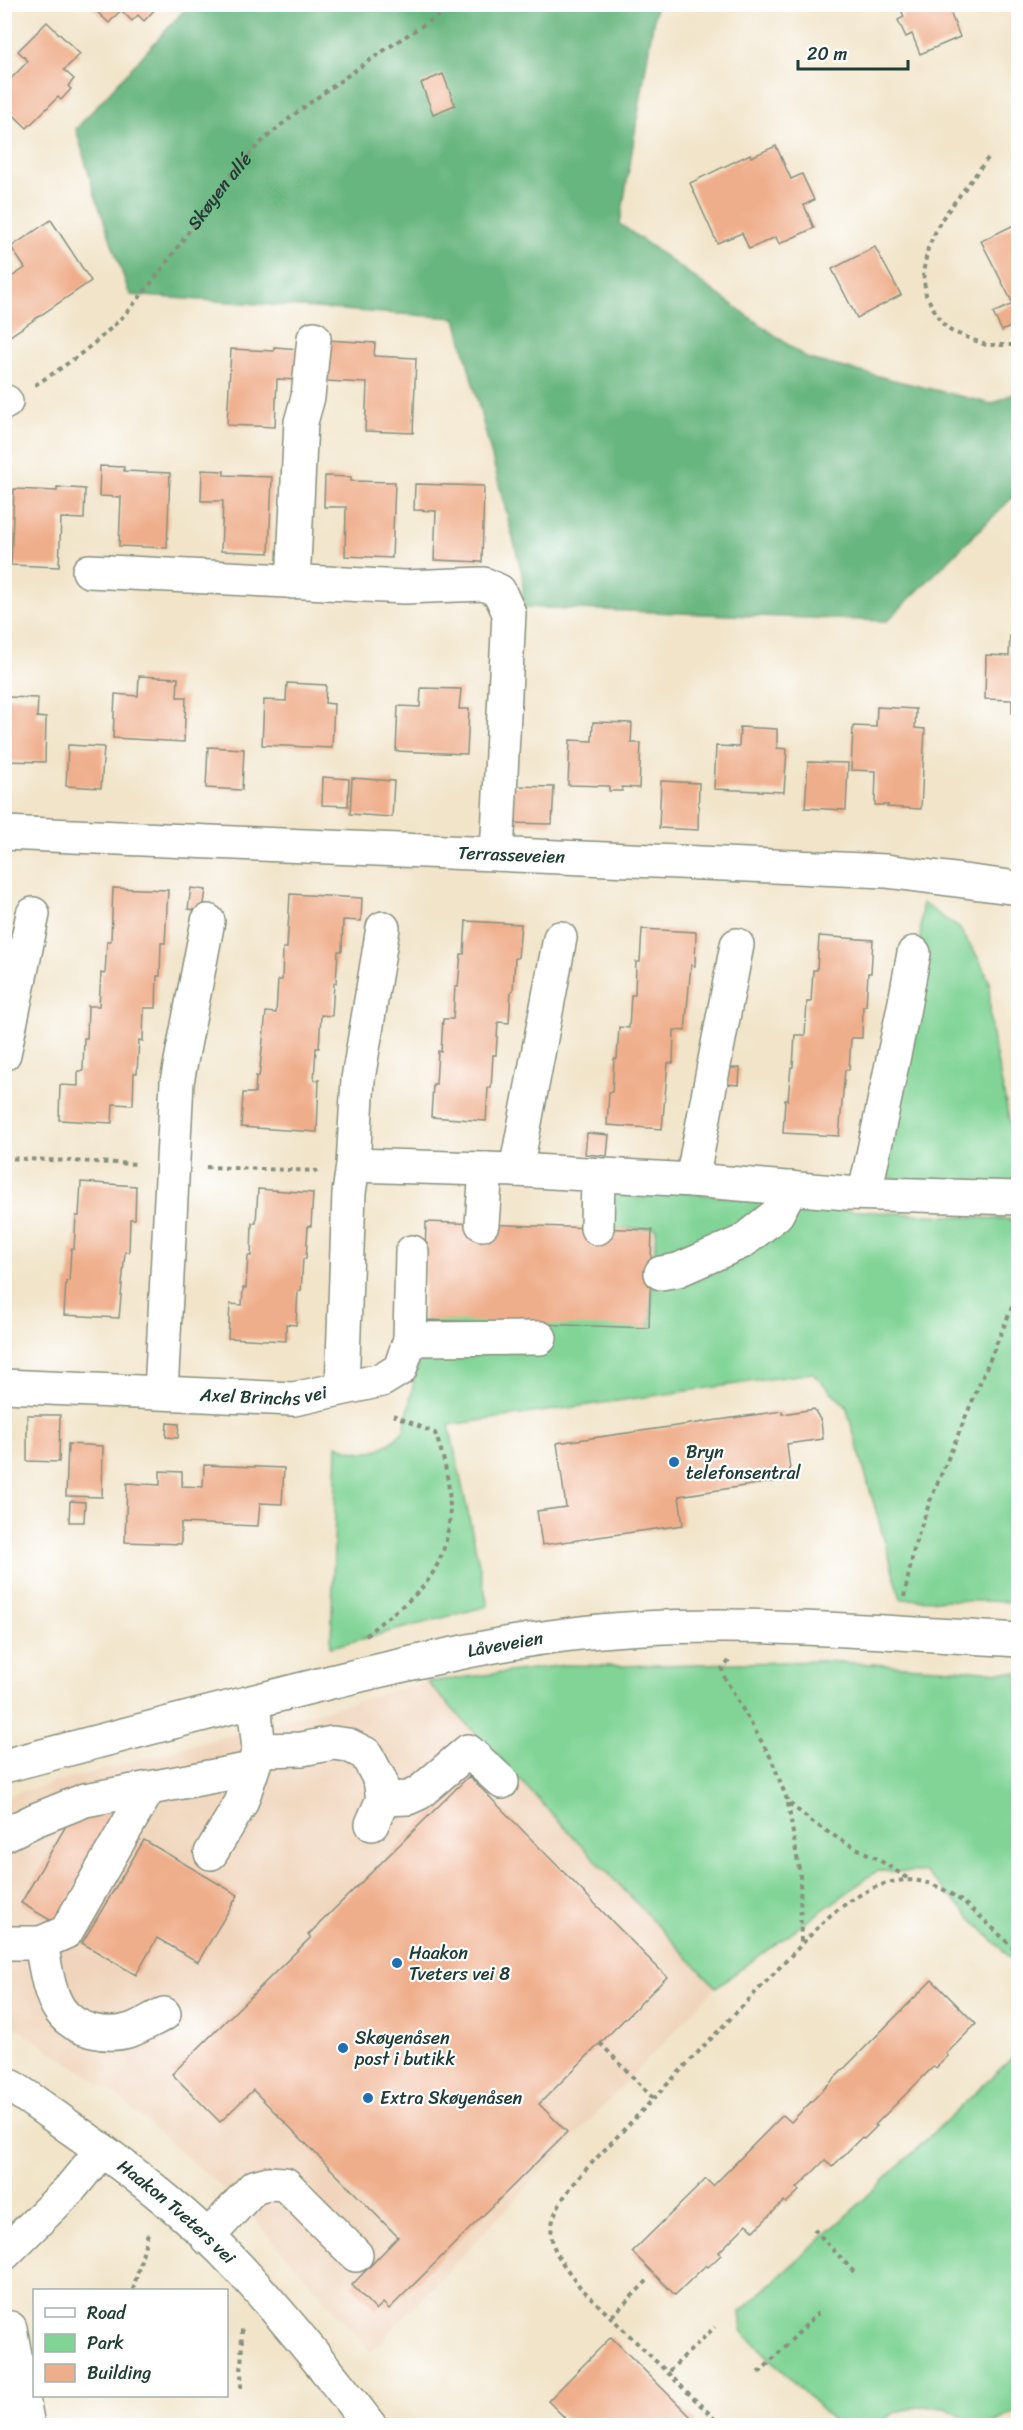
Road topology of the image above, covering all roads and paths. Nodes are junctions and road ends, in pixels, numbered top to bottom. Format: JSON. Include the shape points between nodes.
{"nodes":[{"id":1,"x":459,"y":4,"type":"edge"},
{"id":2,"x":988,"y":158,"type":"dead end"},
{"id":3,"x":314,"y":338,"type":"dead end"},
{"id":4,"x":1018,"y":345,"type":"edge"},
{"id":5,"x":5,"y":403,"type":"edge"},
{"id":6,"x":89,"y":571,"type":"dead end"},
{"id":7,"x":293,"y":582,"type":"junction"},
{"id":8,"x":4,"y":833,"type":"edge"},
{"id":9,"x":497,"y":854,"type":"junction"},
{"id":10,"x":1018,"y":888,"type":"edge"},
{"id":11,"x":33,"y":914,"type":"dead end"},
{"id":12,"x":208,"y":921,"type":"dead end"},
{"id":13,"x":383,"y":928,"type":"dead end"},
{"id":14,"x":560,"y":938,"type":"dead end"},
{"id":15,"x":737,"y":945,"type":"dead end"},
{"id":16,"x":914,"y":952,"type":"dead end"},
{"id":17,"x":4,"y":1054,"type":"edge"},
{"id":18,"x":353,"y":1165,"type":"junction"},
{"id":19,"x":501,"y":1169,"type":"junction"},
{"id":20,"x":598,"y":1176,"type":"junction"},
{"id":21,"x":692,"y":1180,"type":"junction"},
{"id":22,"x":791,"y":1188,"type":"junction"},
{"id":23,"x":866,"y":1193,"type":"junction"},
{"id":24,"x":1018,"y":1198,"type":"edge"},
{"id":25,"x":482,"y":1224,"type":"dead end"},
{"id":26,"x":597,"y":1228,"type":"dead end"},
{"id":27,"x":412,"y":1252,"type":"dead end"},
{"id":28,"x":661,"y":1273,"type":"dead end"},
{"id":29,"x":1018,"y":1293,"type":"edge"},
{"id":30,"x":540,"y":1338,"type":"dead end"},
{"id":31,"x":410,"y":1339,"type":"junction"},
{"id":32,"x":4,"y":1386,"type":"edge"},
{"id":33,"x":342,"y":1387,"type":"junction"},
{"id":34,"x":160,"y":1392,"type":"junction"},
{"id":35,"x":406,"y":1422,"type":"dead end"},
{"id":36,"x":730,"y":1627,"type":"junction"},
{"id":37,"x":894,"y":1634,"type":"junction"},
{"id":38,"x":1018,"y":1640,"type":"edge"},
{"id":39,"x":366,"y":1674,"type":"junction"},
{"id":40,"x":254,"y":1702,"type":"junction"},
{"id":41,"x":256,"y":1760,"type":"junction"},
{"id":42,"x":4,"y":1766,"type":"edge"},
{"id":43,"x":502,"y":1782,"type":"dead end"},
{"id":44,"x":149,"y":1788,"type":"junction"},
{"id":45,"x":788,"y":1802,"type":"junction"},
{"id":46,"x":4,"y":1835,"type":"edge"},
{"id":47,"x":211,"y":1853,"type":"dead end"},
{"id":48,"x":909,"y":1879,"type":"junction"},
{"id":49,"x":4,"y":1943,"type":"edge"},
{"id":50,"x":41,"y":1943,"type":"junction"},
{"id":51,"x":801,"y":1945,"type":"junction"},
{"id":52,"x":1018,"y":1953,"type":"edge"},
{"id":53,"x":164,"y":2014,"type":"dead end"},
{"id":54,"x":600,"y":2043,"type":"dead end"},
{"id":55,"x":4,"y":2082,"type":"edge"},
{"id":56,"x":654,"y":2099,"type":"junction"},
{"id":57,"x":102,"y":2150,"type":"junction"},
{"id":58,"x":151,"y":2220,"type":"dead end"},
{"id":59,"x":814,"y":2229,"type":"dead end"},
{"id":60,"x":207,"y":2238,"type":"junction"},
{"id":61,"x":4,"y":2254,"type":"edge"},
{"id":62,"x":356,"y":2255,"type":"dead end"},
{"id":63,"x":854,"y":2272,"type":"dead end"},
{"id":64,"x":650,"y":2278,"type":"dead end"},
{"id":65,"x":133,"y":2289,"type":"edge"},
{"id":66,"x":818,"y":2313,"type":"dead end"},
{"id":67,"x":612,"y":2316,"type":"junction"},
{"id":68,"x":242,"y":2320,"type":"dead end"},
{"id":69,"x":16,"y":2326,"type":"edge"},
{"id":70,"x":715,"y":2327,"type":"dead end"},
{"id":71,"x":669,"y":2371,"type":"junction"},
{"id":72,"x":759,"y":2373,"type":"dead end"},
{"id":73,"x":241,"y":2388,"type":"dead end"},
{"id":74,"x":28,"y":2426,"type":"edge"},
{"id":75,"x":369,"y":2426,"type":"edge"},
{"id":76,"x":722,"y":2426,"type":"edge"}],
"edges":[{"from":1,"to":5,"type":"path","name":"Skøyen allé","via":[[289,118],[213,196],[124,315],[90,347]]},
{"from":2,"to":4,"type":"path","via":[[941,220],[928,248],[923,273],[926,295],[940,322],[951,331],[986,345]]},
{"from":3,"to":7,"type":"street","via":[[308,397],[301,422]]},
{"from":6,"to":7,"type":"street"},
{"from":7,"to":9,"type":"street","via":[[484,584],[499,591],[509,613]]},
{"from":8,"to":9,"type":"street","name":"Terrasseveien"},
{"from":9,"to":10,"type":"street","name":"Terrasseveien","via":[[886,871]]},
{"from":11,"to":17,"type":"street"},
{"from":12,"to":34,"type":"street","via":[[177,1082]]},
{"from":13,"to":18,"type":"street","via":[[358,1079]]},
{"from":14,"to":19,"type":"street"},
{"from":15,"to":21,"type":"street"},
{"from":16,"to":23,"type":"street"},
{"from":18,"to":19,"type":"street"},
{"from":18,"to":33,"type":"street"},
{"from":19,"to":20,"type":"street"},
{"from":19,"to":25,"type":"street"},
{"from":20,"to":21,"type":"street"},
{"from":20,"to":26,"type":"street"},
{"from":21,"to":22,"type":"street"},
{"from":22,"to":23,"type":"street"},
{"from":22,"to":28,"type":"street","via":[[777,1214],[742,1242],[678,1270]]},
{"from":23,"to":24,"type":"street"},
{"from":27,"to":31,"type":"street","name":"Axel Brinchs vei"},
{"from":29,"to":37,"type":"path","via":[[930,1501],[915,1544]]},
{"from":30,"to":31,"type":"street"},
{"from":31,"to":33,"type":"street","name":"Axel Brinchs vei","via":[[400,1369],[382,1380]]},
{"from":32,"to":34,"type":"street","name":"Axel Brinchs vei"},
{"from":33,"to":34,"type":"street","name":"Axel Brinchs vei","via":[[294,1399]]},
{"from":35,"to":39,"type":"path","via":[[435,1433],[450,1496],[449,1531],[428,1581],[362,1642]]},
{"from":36,"to":37,"type":"street","name":"Låveveien"},
{"from":36,"to":39,"type":"street","name":"Låveveien","via":[[565,1635],[460,1652]]},
{"from":36,"to":45,"type":"path","via":[[729,1660],[722,1669],[723,1676],[771,1758]]},
{"from":37,"to":38,"type":"street","name":"Låveveien"},
{"from":39,"to":40,"type":"street","name":"Låveveien"},
{"from":40,"to":41,"type":"street"},
{"from":40,"to":42,"type":"street","name":"Låveveien"},
{"from":41,"to":43,"type":"street","via":[[333,1743],[348,1745],[366,1754],[375,1767],[377,1811],[419,1793],[468,1751]]},
{"from":41,"to":44,"type":"street"},
{"from":41,"to":47,"type":"street","via":[[241,1803]]},
{"from":44,"to":46,"type":"street","via":[[85,1800]]},
{"from":44,"to":50,"type":"street","via":[[66,1932]]},
{"from":45,"to":48,"type":"path","via":[[812,1822]]},
{"from":45,"to":51,"type":"path","via":[[800,1875]]},
{"from":48,"to":51,"type":"path","via":[[880,1884],[848,1901]]},
{"from":48,"to":52,"type":"path","via":[[936,1885],[958,1898]]},
{"from":49,"to":50,"type":"street"},
{"from":50,"to":53,"type":"street","via":[[59,2009],[75,2024],[92,2032],[110,2034],[131,2030]]},
{"from":51,"to":56,"type":"path"},
{"from":54,"to":56,"type":"path"},
{"from":55,"to":57,"type":"street","name":"Haakon Tveters vei"},
{"from":56,"to":67,"type":"path","via":[[587,2168],[555,2211],[554,2247],[580,2287]]},
{"from":57,"to":60,"type":"street","name":"Haakon Tveters vei"},
{"from":57,"to":61,"type":"street","via":[[69,2190]]},
{"from":58,"to":65,"type":"path"},
{"from":59,"to":63,"type":"path"},
{"from":60,"to":62,"type":"street","via":[[254,2187],[285,2184]]},
{"from":60,"to":75,"type":"street","name":"Haakon Tveters vei","via":[[286,2322]]},
{"from":64,"to":67,"type":"path"},
{"from":66,"to":72,"type":"path"},
{"from":67,"to":71,"type":"path"},
{"from":68,"to":73,"type":"path"},
{"from":69,"to":74,"type":"street"},
{"from":70,"to":71,"type":"path"},
{"from":71,"to":76,"type":"path"}]}
